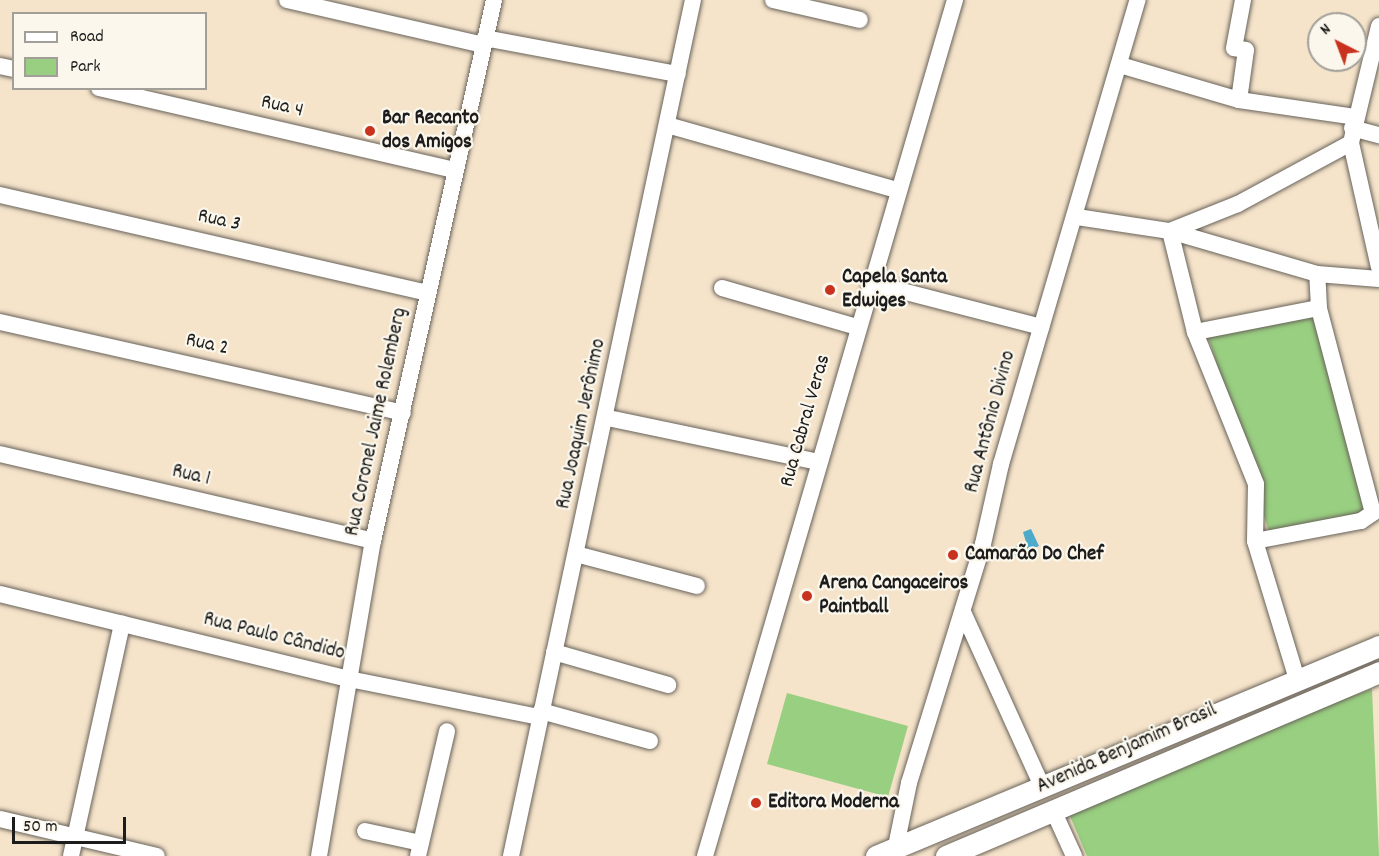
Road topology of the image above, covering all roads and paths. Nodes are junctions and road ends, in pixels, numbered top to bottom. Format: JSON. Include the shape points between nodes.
{"nodes":[{"id":1,"x":287,"y":0,"type":"edge"},
{"id":2,"x":494,"y":0,"type":"edge"},
{"id":3,"x":693,"y":0,"type":"edge"},
{"id":4,"x":773,"y":0,"type":"edge"},
{"id":5,"x":955,"y":0,"type":"edge"},
{"id":6,"x":1138,"y":0,"type":"edge"},
{"id":7,"x":1243,"y":0,"type":"edge"},
{"id":8,"x":860,"y":20,"type":"dead end"},
{"id":9,"x":1379,"y":26,"type":"edge"},
{"id":10,"x":484,"y":41,"type":"junction"},
{"id":11,"x":1120,"y":64,"type":"junction"},
{"id":12,"x":678,"y":74,"type":"junction"},
{"id":13,"x":108,"y":90,"type":"edge"},
{"id":14,"x":1239,"y":100,"type":"junction"},
{"id":15,"x":667,"y":125,"type":"junction"},
{"id":16,"x":1353,"y":129,"type":"junction"},
{"id":17,"x":1379,"y":135,"type":"edge"},
{"id":18,"x":455,"y":170,"type":"junction"},
{"id":19,"x":897,"y":190,"type":"junction"},
{"id":20,"x":0,"y":195,"type":"edge"},
{"id":21,"x":1077,"y":217,"type":"junction"},
{"id":22,"x":1170,"y":231,"type":"junction"},
{"id":23,"x":1379,"y":267,"type":"edge"},
{"id":24,"x":1317,"y":274,"type":"junction"},
{"id":25,"x":1379,"y":279,"type":"edge"},
{"id":26,"x":871,"y":283,"type":"junction"},
{"id":27,"x":722,"y":288,"type":"dead end"},
{"id":28,"x":428,"y":293,"type":"junction"},
{"id":29,"x":1319,"y":308,"type":"junction"},
{"id":30,"x":0,"y":322,"type":"edge"},
{"id":31,"x":856,"y":327,"type":"junction"},
{"id":32,"x":1041,"y":327,"type":"junction"},
{"id":33,"x":1196,"y":332,"type":"junction"},
{"id":34,"x":404,"y":413,"type":"junction"},
{"id":35,"x":608,"y":418,"type":"junction"},
{"id":36,"x":0,"y":454,"type":"edge"},
{"id":37,"x":818,"y":462,"type":"junction"},
{"id":38,"x":373,"y":541,"type":"junction"},
{"id":39,"x":1255,"y":541,"type":"junction"},
{"id":40,"x":576,"y":554,"type":"junction"},
{"id":41,"x":697,"y":586,"type":"dead end"},
{"id":42,"x":0,"y":594,"type":"edge"},
{"id":43,"x":963,"y":612,"type":"junction"},
{"id":44,"x":122,"y":624,"type":"junction"},
{"id":45,"x":1379,"y":646,"type":"edge"},
{"id":46,"x":554,"y":652,"type":"junction"},
{"id":47,"x":1379,"y":672,"type":"edge"},
{"id":48,"x":1296,"y":676,"type":"junction"},
{"id":49,"x":354,"y":680,"type":"junction"},
{"id":50,"x":668,"y":685,"type":"dead end"},
{"id":51,"x":541,"y":714,"type":"junction"},
{"id":52,"x":447,"y":731,"type":"dead end"},
{"id":53,"x":1156,"y":736,"type":"junction"},
{"id":54,"x":650,"y":741,"type":"dead end"},
{"id":55,"x":1167,"y":760,"type":"junction"},
{"id":56,"x":1042,"y":786,"type":"junction"},
{"id":57,"x":1053,"y":810,"type":"junction"},
{"id":58,"x":0,"y":819,"type":"edge"},
{"id":59,"x":365,"y":831,"type":"dead end"},
{"id":60,"x":76,"y":838,"type":"junction"},
{"id":61,"x":419,"y":850,"type":"edge"},
{"id":62,"x":887,"y":854,"type":"edge"},
{"id":63,"x":71,"y":856,"type":"edge"},
{"id":64,"x":157,"y":856,"type":"edge"},
{"id":65,"x":319,"y":856,"type":"edge"},
{"id":66,"x":511,"y":856,"type":"edge"},
{"id":67,"x":705,"y":856,"type":"edge"},
{"id":68,"x":946,"y":856,"type":"edge"},
{"id":69,"x":1074,"y":856,"type":"edge"}],
"edges":[{"from":1,"to":10,"type":"street"},
{"from":2,"to":10,"type":"street","name":"Rua Coronel Jaime Rolemberg"},
{"from":3,"to":12,"type":"street","name":"Rua Joaquim Jerônimo"},
{"from":4,"to":8,"type":"street"},
{"from":5,"to":19,"type":"street","name":"Rua Cabral Veras"},
{"from":6,"to":11,"type":"street","name":"Rua Antônio Divino"},
{"from":7,"to":14,"type":"street","via":[[1234,48],[1246,50]]},
{"from":9,"to":16,"type":"street"},
{"from":10,"to":12,"type":"street"},
{"from":10,"to":18,"type":"street","name":"Rua Coronel Jaime Rolemberg"},
{"from":11,"to":14,"type":"street"},
{"from":11,"to":21,"type":"street","name":"Rua Antônio Divino"},
{"from":12,"to":15,"type":"street","name":"Rua Joaquim Jerônimo"},
{"from":13,"to":18,"type":"street","name":"Rua 4"},
{"from":14,"to":16,"type":"street"},
{"from":15,"to":19,"type":"street"},
{"from":15,"to":35,"type":"street","name":"Rua Joaquim Jerônimo"},
{"from":16,"to":17,"type":"street"},
{"from":16,"to":22,"type":"street","via":[[1238,204]]},
{"from":16,"to":23,"type":"street"},
{"from":18,"to":28,"type":"street","name":"Rua Coronel Jaime Rolemberg"},
{"from":19,"to":26,"type":"street","name":"Rua Cabral Veras"},
{"from":20,"to":28,"type":"street","name":"Rua 3"},
{"from":21,"to":22,"type":"street"},
{"from":21,"to":32,"type":"street","name":"Rua Antônio Divino"},
{"from":22,"to":24,"type":"street"},
{"from":22,"to":33,"type":"street"},
{"from":24,"to":25,"type":"street"},
{"from":24,"to":29,"type":"street"},
{"from":26,"to":31,"type":"street","name":"Rua Cabral Veras"},
{"from":26,"to":32,"type":"street"},
{"from":27,"to":31,"type":"street"},
{"from":28,"to":34,"type":"street","name":"Rua Coronel Jaime Rolemberg"},
{"from":29,"to":33,"type":"street"},
{"from":29,"to":39,"type":"street","via":[[1362,488],[1372,513],[1361,521]]},
{"from":30,"to":34,"type":"street","name":"Rua 2"},
{"from":31,"to":37,"type":"street","name":"Rua Cabral Veras"},
{"from":32,"to":43,"type":"street","name":"Rua Antônio Divino"},
{"from":33,"to":39,"type":"street","via":[[1256,484]]},
{"from":34,"to":38,"type":"street","name":"Rua Coronel Jaime Rolemberg"},
{"from":35,"to":37,"type":"street"},
{"from":35,"to":40,"type":"street","name":"Rua Joaquim Jerônimo"},
{"from":36,"to":38,"type":"street","name":"Rua 1"},
{"from":37,"to":67,"type":"street","name":"Rua Cabral Veras"},
{"from":38,"to":49,"type":"street","name":"Rua Coronel Jaime Rolemberg"},
{"from":39,"to":48,"type":"street"},
{"from":40,"to":41,"type":"street"},
{"from":40,"to":46,"type":"street","name":"Rua Joaquim Jerônimo"},
{"from":42,"to":44,"type":"street","name":"Rua Paulo Cândido"},
{"from":43,"to":56,"type":"street"},
{"from":43,"to":62,"type":"street","name":"Rua Antônio Divino"},
{"from":44,"to":49,"type":"street","name":"Rua Paulo Cândido"},
{"from":44,"to":60,"type":"street"},
{"from":45,"to":48,"type":"main road","name":"Avenida Benjamim Brasil"},
{"from":46,"to":50,"type":"street"},
{"from":46,"to":51,"type":"street","name":"Rua Joaquim Jerônimo"},
{"from":47,"to":55,"type":"main road","name":"Avenida Benjamim Brasil"},
{"from":48,"to":53,"type":"main road","name":"Avenida Benjamim Brasil"},
{"from":49,"to":51,"type":"street","name":"Rua Paulo Cândido"},
{"from":49,"to":65,"type":"street","name":"Rua Coronel Jaime Rolemberg"},
{"from":51,"to":54,"type":"street","name":"Rua Paulo Cândido"},
{"from":51,"to":66,"type":"street","name":"Rua Joaquim Jerônimo"},
{"from":52,"to":61,"type":"street"},
{"from":53,"to":55,"type":"main road"},
{"from":53,"to":56,"type":"main road","name":"Avenida Benjamim Brasil"},
{"from":55,"to":57,"type":"main road","name":"Avenida Benjamim Brasil"},
{"from":56,"to":62,"type":"main road","name":"Avenida Benjamim Brasil"},
{"from":57,"to":68,"type":"main road","name":"Avenida Benjamim Brasil"},
{"from":57,"to":69,"type":"street"},
{"from":58,"to":60,"type":"street"},
{"from":59,"to":61,"type":"street"},
{"from":60,"to":63,"type":"street"},
{"from":60,"to":64,"type":"street"}]}
